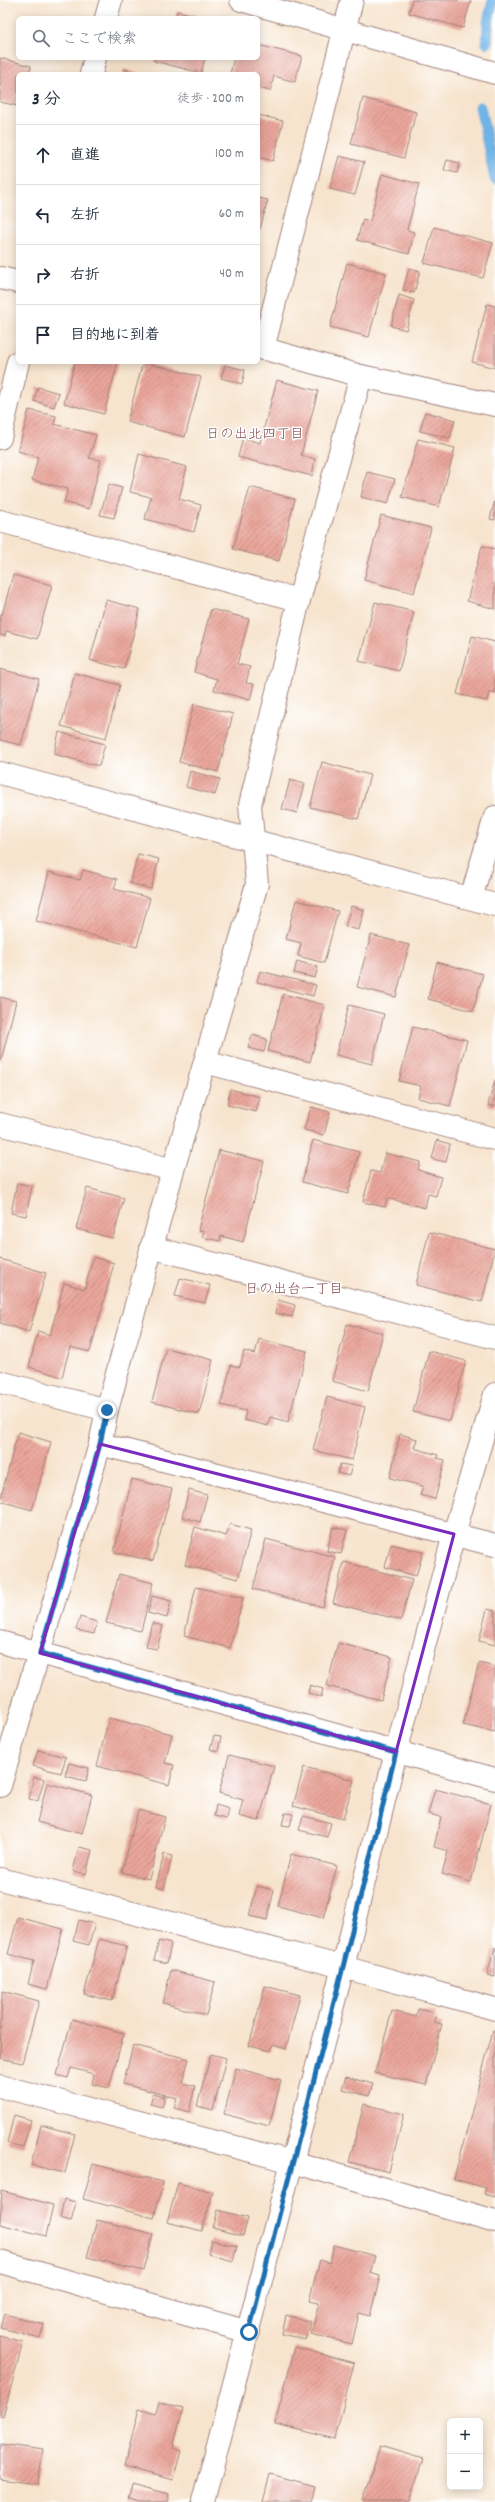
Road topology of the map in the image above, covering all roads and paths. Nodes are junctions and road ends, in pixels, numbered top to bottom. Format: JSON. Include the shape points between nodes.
{"nodes":[{"id":1,"x":111,"y":0,"type":"edge"},
{"id":2,"x":241,"y":0,"type":"edge"},
{"id":3,"x":352,"y":0,"type":"edge"},
{"id":4,"x":107,"y":16,"type":"edge"},
{"id":5,"x":344,"y":30,"type":"junction"},
{"id":6,"x":94,"y":60,"type":"edge"},
{"id":7,"x":92,"y":72,"type":"edge"},
{"id":8,"x":495,"y":73,"type":"edge"},
{"id":9,"x":0,"y":278,"type":"edge"},
{"id":10,"x":16,"y":282,"type":"edge"},
{"id":11,"x":260,"y":348,"type":"edge"},
{"id":12,"x":18,"y":364,"type":"edge"},
{"id":13,"x":361,"y":376,"type":"junction"},
{"id":14,"x":495,"y":405,"type":"edge"},
{"id":15,"x":0,"y":438,"type":"edge"},
{"id":16,"x":0,"y":521,"type":"edge"},
{"id":17,"x":299,"y":600,"type":"junction"},
{"id":18,"x":0,"y":773,"type":"edge"},
{"id":19,"x":495,"y":817,"type":"edge"},
{"id":20,"x":255,"y":840,"type":"junction"},
{"id":21,"x":471,"y":898,"type":"junction"},
{"id":22,"x":495,"y":905,"type":"edge"},
{"id":23,"x":205,"y":1062,"type":"junction"},
{"id":24,"x":0,"y":1124,"type":"edge"},
{"id":25,"x":495,"y":1139,"type":"edge"},
{"id":26,"x":173,"y":1170,"type":"junction"},
{"id":27,"x":151,"y":1247,"type":"junction"},
{"id":28,"x":495,"y":1338,"type":"edge"},
{"id":29,"x":0,"y":1382,"type":"edge"},
{"id":30,"x":495,"y":1394,"type":"edge"},
{"id":31,"x":107,"y":1410,"type":"junction"},
{"id":32,"x":100,"y":1444,"type":"junction"},
{"id":33,"x":454,"y":1534,"type":"junction"},
{"id":34,"x":495,"y":1545,"type":"edge"},
{"id":35,"x":0,"y":1642,"type":"edge"},
{"id":36,"x":40,"y":1653,"type":"junction"},
{"id":37,"x":396,"y":1752,"type":"junction"},
{"id":38,"x":495,"y":1779,"type":"edge"},
{"id":39,"x":0,"y":1786,"type":"edge"},
{"id":40,"x":0,"y":1879,"type":"edge"},
{"id":41,"x":343,"y":1967,"type":"junction"},
{"id":42,"x":495,"y":2009,"type":"edge"},
{"id":43,"x":0,"y":2086,"type":"edge"},
{"id":44,"x":293,"y":2162,"type":"junction"},
{"id":45,"x":495,"y":2221,"type":"edge"},
{"id":46,"x":0,"y":2262,"type":"edge"},
{"id":47,"x":249,"y":2332,"type":"junction"},
{"id":48,"x":203,"y":2502,"type":"edge"}],
"edges":[{"from":1,"to":4,"type":"street"},
{"from":2,"to":5,"type":"street"},
{"from":3,"to":5,"type":"street"},
{"from":5,"to":8,"type":"street"},
{"from":5,"to":11,"type":"street"},
{"from":6,"to":7,"type":"street"},
{"from":9,"to":10,"type":"street"},
{"from":11,"to":13,"type":"street"},
{"from":12,"to":15,"type":"street"},
{"from":13,"to":14,"type":"street"},
{"from":13,"to":17,"type":"street"},
{"from":16,"to":17,"type":"street"},
{"from":17,"to":20,"type":"street","via":[[250,805]]},
{"from":18,"to":20,"type":"street"},
{"from":19,"to":21,"type":"street"},
{"from":20,"to":21,"type":"street"},
{"from":20,"to":23,"type":"street","via":[[258,884]]},
{"from":21,"to":22,"type":"street"},
{"from":23,"to":25,"type":"street"},
{"from":23,"to":26,"type":"street"},
{"from":24,"to":26,"type":"street"},
{"from":26,"to":27,"type":"street"},
{"from":27,"to":28,"type":"street"},
{"from":27,"to":31,"type":"street"},
{"from":29,"to":31,"type":"street"},
{"from":30,"to":33,"type":"street"},
{"from":31,"to":32,"type":"street"},
{"from":32,"to":33,"type":"street"},
{"from":32,"to":36,"type":"street"},
{"from":33,"to":34,"type":"street"},
{"from":33,"to":37,"type":"street"},
{"from":35,"to":36,"type":"street"},
{"from":36,"to":37,"type":"street"},
{"from":36,"to":39,"type":"street"},
{"from":37,"to":38,"type":"street"},
{"from":37,"to":41,"type":"street"},
{"from":40,"to":41,"type":"street"},
{"from":41,"to":42,"type":"street"},
{"from":41,"to":44,"type":"street"},
{"from":43,"to":44,"type":"street"},
{"from":44,"to":45,"type":"street"},
{"from":44,"to":47,"type":"street"},
{"from":46,"to":47,"type":"street"},
{"from":47,"to":48,"type":"street"}]}
